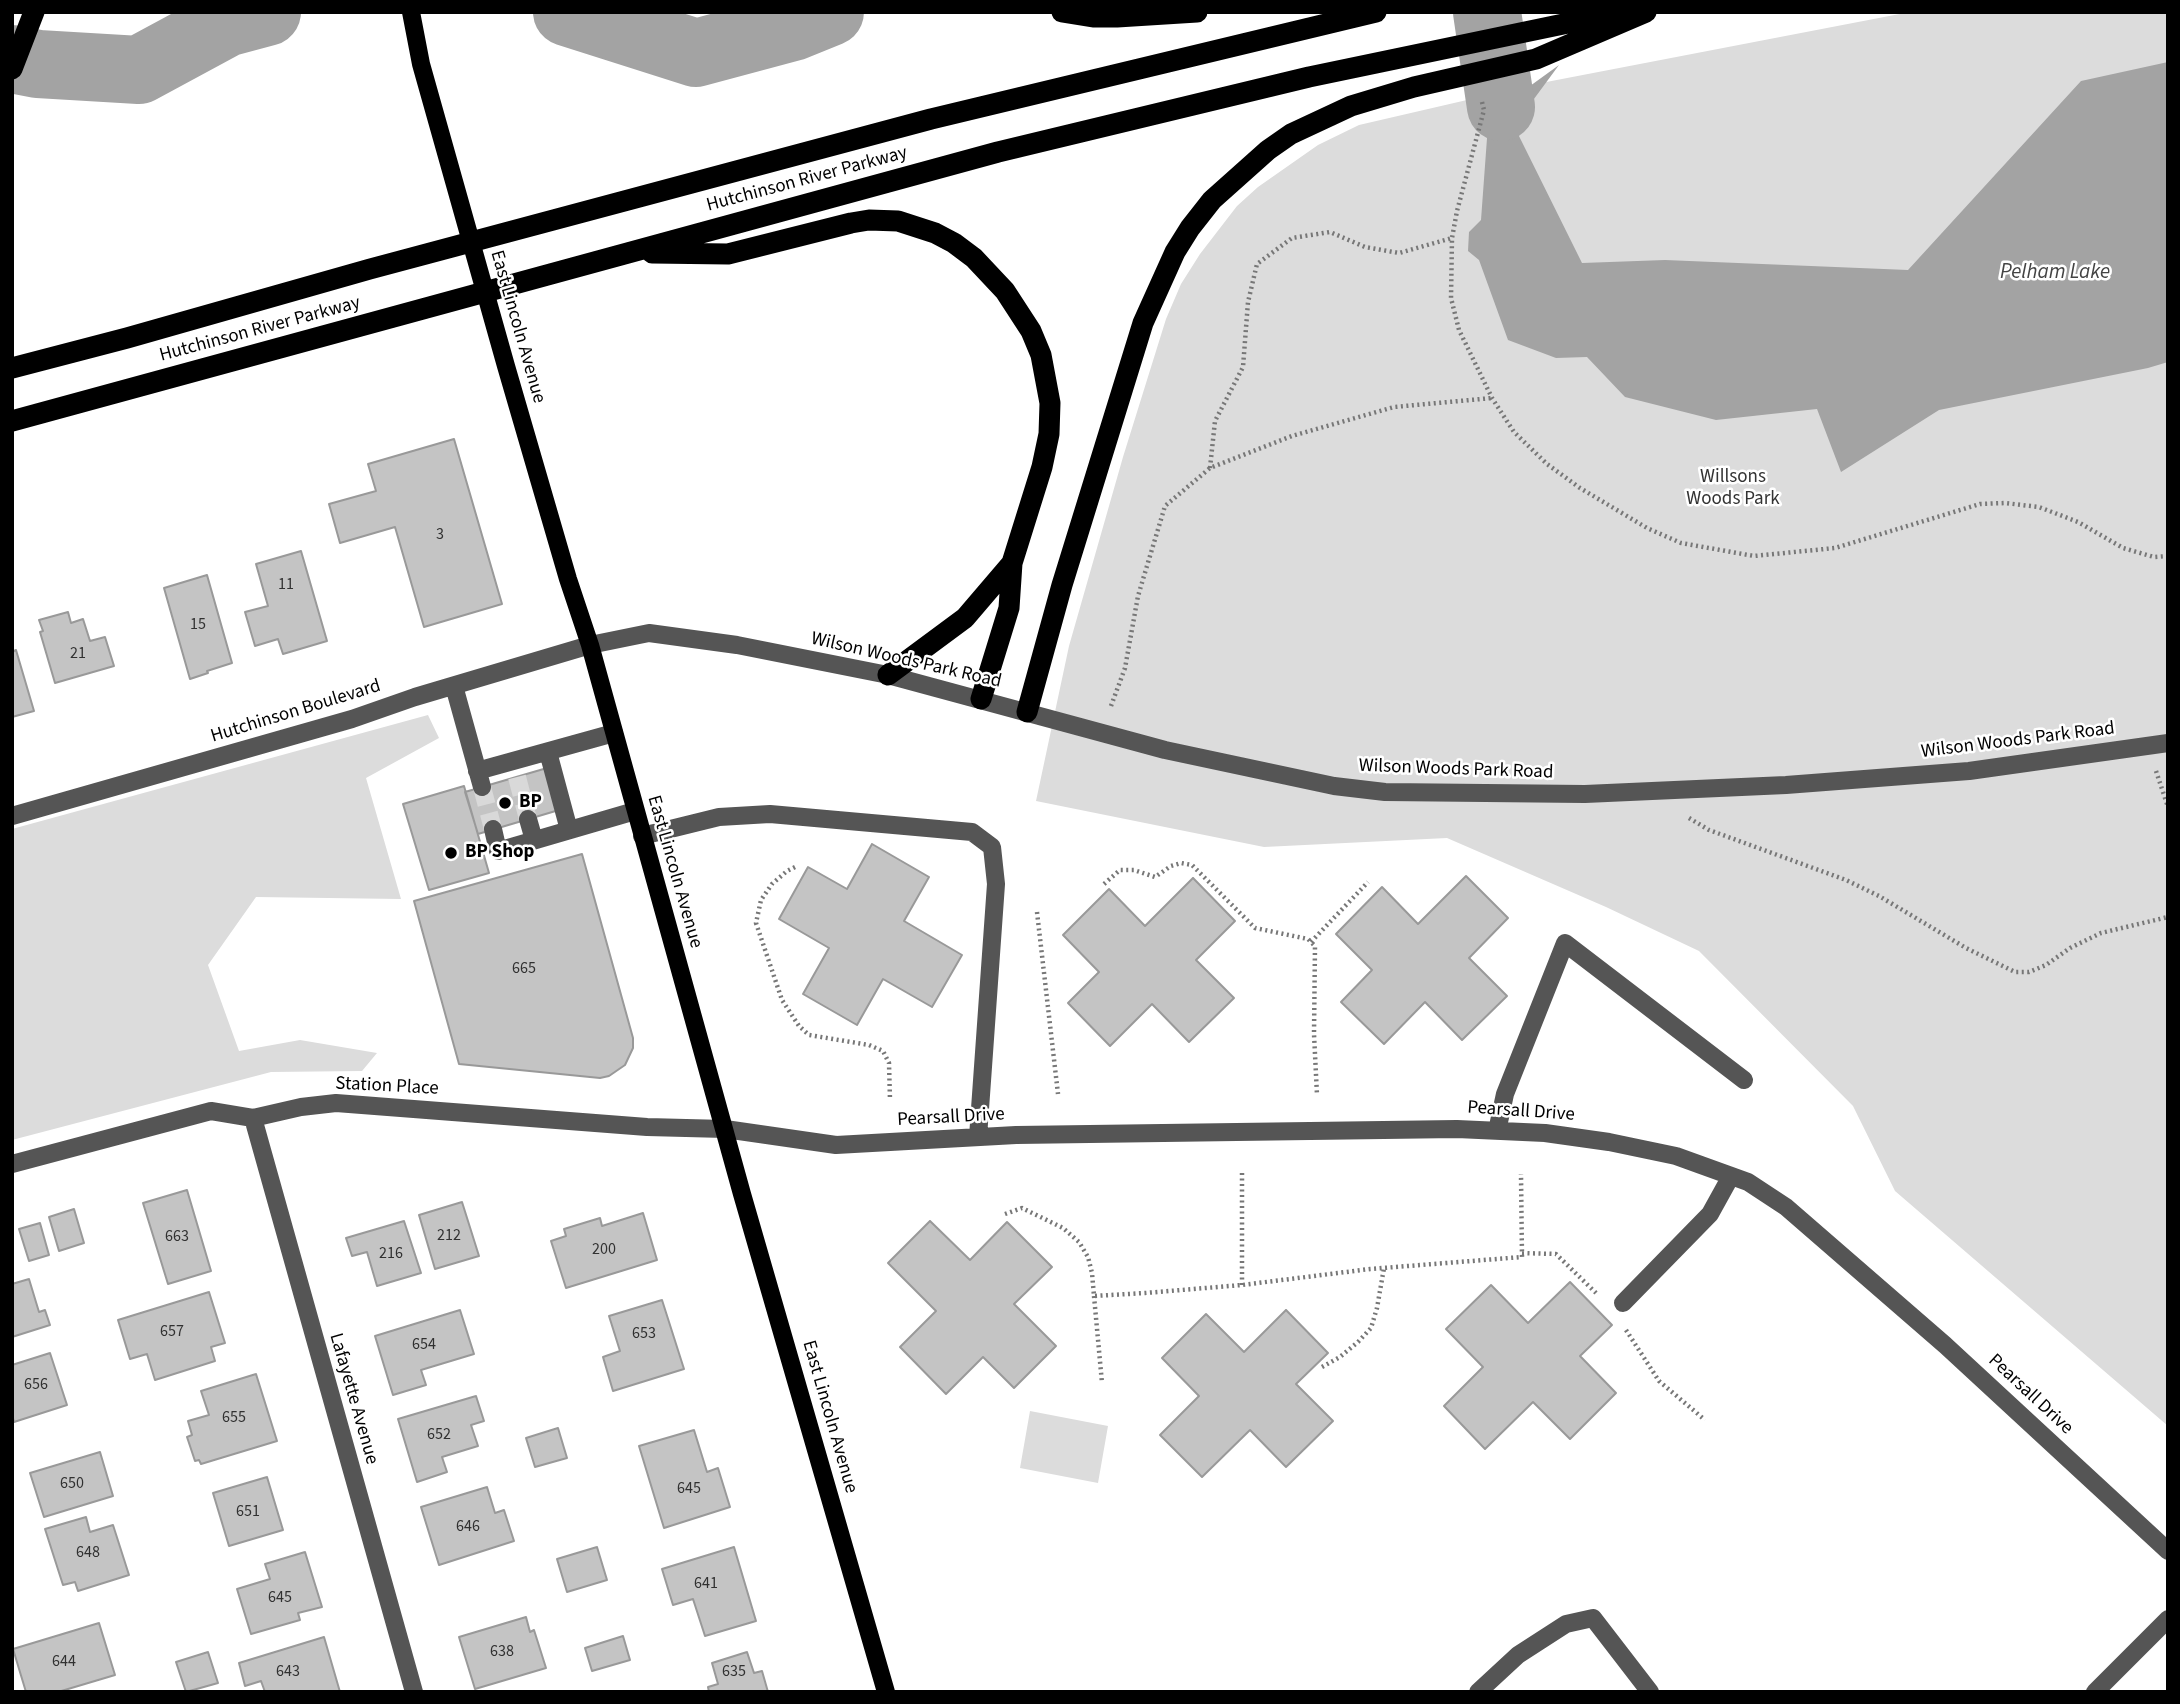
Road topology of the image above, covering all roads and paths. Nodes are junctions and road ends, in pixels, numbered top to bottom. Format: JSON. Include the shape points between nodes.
{"nodes":[{"id":1,"x":34,"y":12,"type":"edge"},
{"id":2,"x":411,"y":12,"type":"edge"},
{"id":3,"x":1062,"y":12,"type":"edge"},
{"id":4,"x":1197,"y":12,"type":"edge"},
{"id":5,"x":1376,"y":12,"type":"edge"},
{"id":6,"x":1621,"y":12,"type":"edge"},
{"id":7,"x":1646,"y":12,"type":"edge"},
{"id":8,"x":12,"y":69,"type":"edge"},
{"id":9,"x":1481,"y":98,"type":"dead end"},
{"id":10,"x":1452,"y":238,"type":"junction"},
{"id":11,"x":625,"y":253,"type":"junction"},
{"id":12,"x":12,"y":368,"type":"edge"},
{"id":13,"x":1492,"y":398,"type":"junction"},
{"id":14,"x":12,"y":421,"type":"edge"},
{"id":15,"x":1210,"y":468,"type":"junction"},
{"id":16,"x":2168,"y":556,"type":"edge"},
{"id":17,"x":1012,"y":563,"type":"junction"},
{"id":18,"x":590,"y":645,"type":"junction"},
{"id":19,"x":888,"y":676,"type":"junction"},
{"id":20,"x":454,"y":686,"type":"junction"},
{"id":21,"x":981,"y":699,"type":"junction"},
{"id":22,"x":1027,"y":712,"type":"junction"},
{"id":23,"x":1102,"y":732,"type":"junction"},
{"id":24,"x":614,"y":733,"type":"junction"},
{"id":25,"x":2168,"y":743,"type":"edge"},
{"id":26,"x":548,"y":752,"type":"junction"},
{"id":27,"x":1677,"y":789,"type":"junction"},
{"id":28,"x":635,"y":811,"type":"junction"},
{"id":29,"x":12,"y":816,"type":"edge"},
{"id":30,"x":528,"y":819,"type":"tunnel mouth"},
{"id":31,"x":493,"y":829,"type":"tunnel mouth"},
{"id":32,"x":569,"y":830,"type":"junction"},
{"id":33,"x":642,"y":836,"type":"junction"},
{"id":34,"x":534,"y":841,"type":"junction"},
{"id":35,"x":795,"y":867,"type":"dead end"},
{"id":36,"x":1368,"y":882,"type":"dead end"},
{"id":37,"x":1104,"y":884,"type":"dead end"},
{"id":38,"x":1037,"y":912,"type":"dead end"},
{"id":39,"x":2168,"y":917,"type":"edge"},
{"id":40,"x":1311,"y":942,"type":"junction"},
{"id":41,"x":1744,"y":1080,"type":"dead end"},
{"id":42,"x":1058,"y":1094,"type":"dead end"},
{"id":43,"x":1317,"y":1095,"type":"dead end"},
{"id":44,"x":890,"y":1100,"type":"dead end"},
{"id":45,"x":253,"y":1118,"type":"junction"},
{"id":46,"x":725,"y":1129,"type":"junction"},
{"id":47,"x":1497,"y":1131,"type":"junction"},
{"id":48,"x":978,"y":1137,"type":"junction"},
{"id":49,"x":12,"y":1164,"type":"edge"},
{"id":50,"x":1242,"y":1172,"type":"dead end"},
{"id":51,"x":1521,"y":1174,"type":"dead end"},
{"id":52,"x":1731,"y":1176,"type":"junction"},
{"id":53,"x":1005,"y":1214,"type":"dead end"},
{"id":54,"x":1384,"y":1268,"type":"junction"},
{"id":55,"x":1242,"y":1285,"type":"junction"},
{"id":56,"x":1094,"y":1297,"type":"junction"},
{"id":57,"x":1623,"y":1303,"type":"dead end"},
{"id":58,"x":1322,"y":1367,"type":"dead end"},
{"id":59,"x":1102,"y":1383,"type":"dead end"},
{"id":60,"x":2168,"y":1551,"type":"edge"},
{"id":61,"x":2168,"y":1619,"type":"edge"},
{"id":62,"x":414,"y":1692,"type":"edge"},
{"id":63,"x":886,"y":1692,"type":"edge"},
{"id":64,"x":1478,"y":1692,"type":"edge"},
{"id":65,"x":1650,"y":1692,"type":"edge"},
{"id":66,"x":2095,"y":1692,"type":"edge"}],
"edges":[{"from":1,"to":8,"type":"highway"},
{"from":2,"to":18,"type":"main road","name":"East Lincoln Avenue","via":[[421,64],[506,366]]},
{"from":3,"to":4,"type":"highway","via":[[1118,17]]},
{"from":5,"to":12,"type":"highway","name":"Hutchinson River Parkway","via":[[931,119]]},
{"from":6,"to":11,"type":"highway","name":"Hutchinson River Parkway","via":[[1310,77],[998,152]]},
{"from":7,"to":22,"type":"highway","via":[[1536,59],[1351,106],[1291,134],[1212,200],[1175,252],[1143,323]]},
{"from":9,"to":10,"type":"path","via":[[1483,110]]},
{"from":10,"to":13,"type":"path","via":[[1451,298],[1459,330]]},
{"from":10,"to":15,"type":"path","via":[[1399,253],[1365,247],[1330,232],[1292,238],[1257,264],[1248,302],[1243,367],[1215,421]]},
{"from":11,"to":14,"type":"highway","name":"Hutchinson River Parkway"},
{"from":11,"to":17,"type":"highway","via":[[728,254],[883,219],[935,233],[974,258],[1005,291],[1031,331],[1051,403],[1042,467]]},
{"from":13,"to":15,"type":"path","via":[[1394,407],[1292,436]]},
{"from":13,"to":16,"type":"path","via":[[1514,432],[1547,464],[1647,528],[1681,543],[1754,556],[1835,548],[1980,504],[2006,503],[2039,507],[2078,522],[2123,548]]},
{"from":15,"to":23,"type":"path","via":[[1165,506],[1138,596],[1125,668]]},
{"from":17,"to":19,"type":"highway","via":[[965,618]]},
{"from":17,"to":21,"type":"highway","via":[[1009,608]]},
{"from":18,"to":19,"type":"street","name":"Wilson Woods Park Road","via":[[649,633],[737,645]]},
{"from":18,"to":20,"type":"street","name":"Hutchinson Boulevard"},
{"from":18,"to":24,"type":"main road","name":"East Lincoln Avenue"},
{"from":19,"to":21,"type":"street","name":"Wilson Woods Park Road"},
{"from":20,"to":26,"type":"street","via":[[480,779],[515,769]]},
{"from":20,"to":29,"type":"street","name":"Hutchinson Boulevard"},
{"from":21,"to":22,"type":"street","name":"Wilson Woods Park Road"},
{"from":22,"to":23,"type":"street","name":"Wilson Woods Park Road"},
{"from":23,"to":27,"type":"street","name":"Wilson Woods Park Road","via":[[1334,786],[1385,792],[1585,794]]},
{"from":24,"to":26,"type":"street"},
{"from":24,"to":28,"type":"main road","name":"East Lincoln Avenue"},
{"from":25,"to":27,"type":"street","name":"Wilson Woods Park Road","via":[[1969,771]]},
{"from":26,"to":32,"type":"street"},
{"from":27,"to":39,"type":"path","via":[[1682,811],[1693,822],[1846,880],[2015,972],[2046,965],[2101,933]]},
{"from":28,"to":32,"type":"street"},
{"from":28,"to":33,"type":"main road","name":"East Lincoln Avenue"},
{"from":30,"to":34,"type":"street"},
{"from":31,"to":34,"type":"street","via":[[498,851]]},
{"from":32,"to":34,"type":"street"},
{"from":33,"to":46,"type":"main road","name":"East Lincoln Avenue"},
{"from":33,"to":48,"type":"street","via":[[719,817],[770,814],[972,832],[992,846],[996,884]]},
{"from":35,"to":44,"type":"path","via":[[772,884],[761,900],[756,923],[782,1000],[809,1035],[883,1051],[889,1063]]},
{"from":36,"to":40,"type":"path"},
{"from":37,"to":40,"type":"path","via":[[1121,870],[1155,877],[1171,866],[1192,865],[1255,928]]},
{"from":38,"to":42,"type":"path"},
{"from":40,"to":43,"type":"path","via":[[1315,946]]},
{"from":41,"to":47,"type":"street","via":[[1565,943],[1505,1094]]},
{"from":45,"to":46,"type":"street","name":"Station Place","via":[[337,1103]]},
{"from":45,"to":49,"type":"street","name":"Station Place","via":[[211,1111]]},
{"from":45,"to":62,"type":"street","name":"Lafayette Avenue"},
{"from":46,"to":48,"type":"street","name":"Pearsall Drive","via":[[836,1144]]},
{"from":46,"to":63,"type":"main road","name":"East Lincoln Avenue"},
{"from":47,"to":48,"type":"street","name":"Pearsall Drive"},
{"from":47,"to":52,"type":"street","name":"Pearsall Drive","via":[[1609,1142],[1676,1156]]},
{"from":50,"to":55,"type":"path"},
{"from":51,"to":54,"type":"path","via":[[1522,1258]]},
{"from":52,"to":57,"type":"street","via":[[1710,1214]]},
{"from":52,"to":60,"type":"street","name":"Pearsall Drive","via":[[1748,1182],[1805,1223]]},
{"from":53,"to":56,"type":"path","via":[[1021,1208],[1063,1228],[1079,1242],[1090,1265]]},
{"from":54,"to":55,"type":"path"},
{"from":54,"to":58,"type":"path","via":[[1371,1328]]},
{"from":55,"to":56,"type":"path"},
{"from":56,"to":59,"type":"path"},
{"from":61,"to":66,"type":"street"},
{"from":64,"to":65,"type":"street","via":[[1518,1655],[1566,1625],[1593,1618]]}]}
